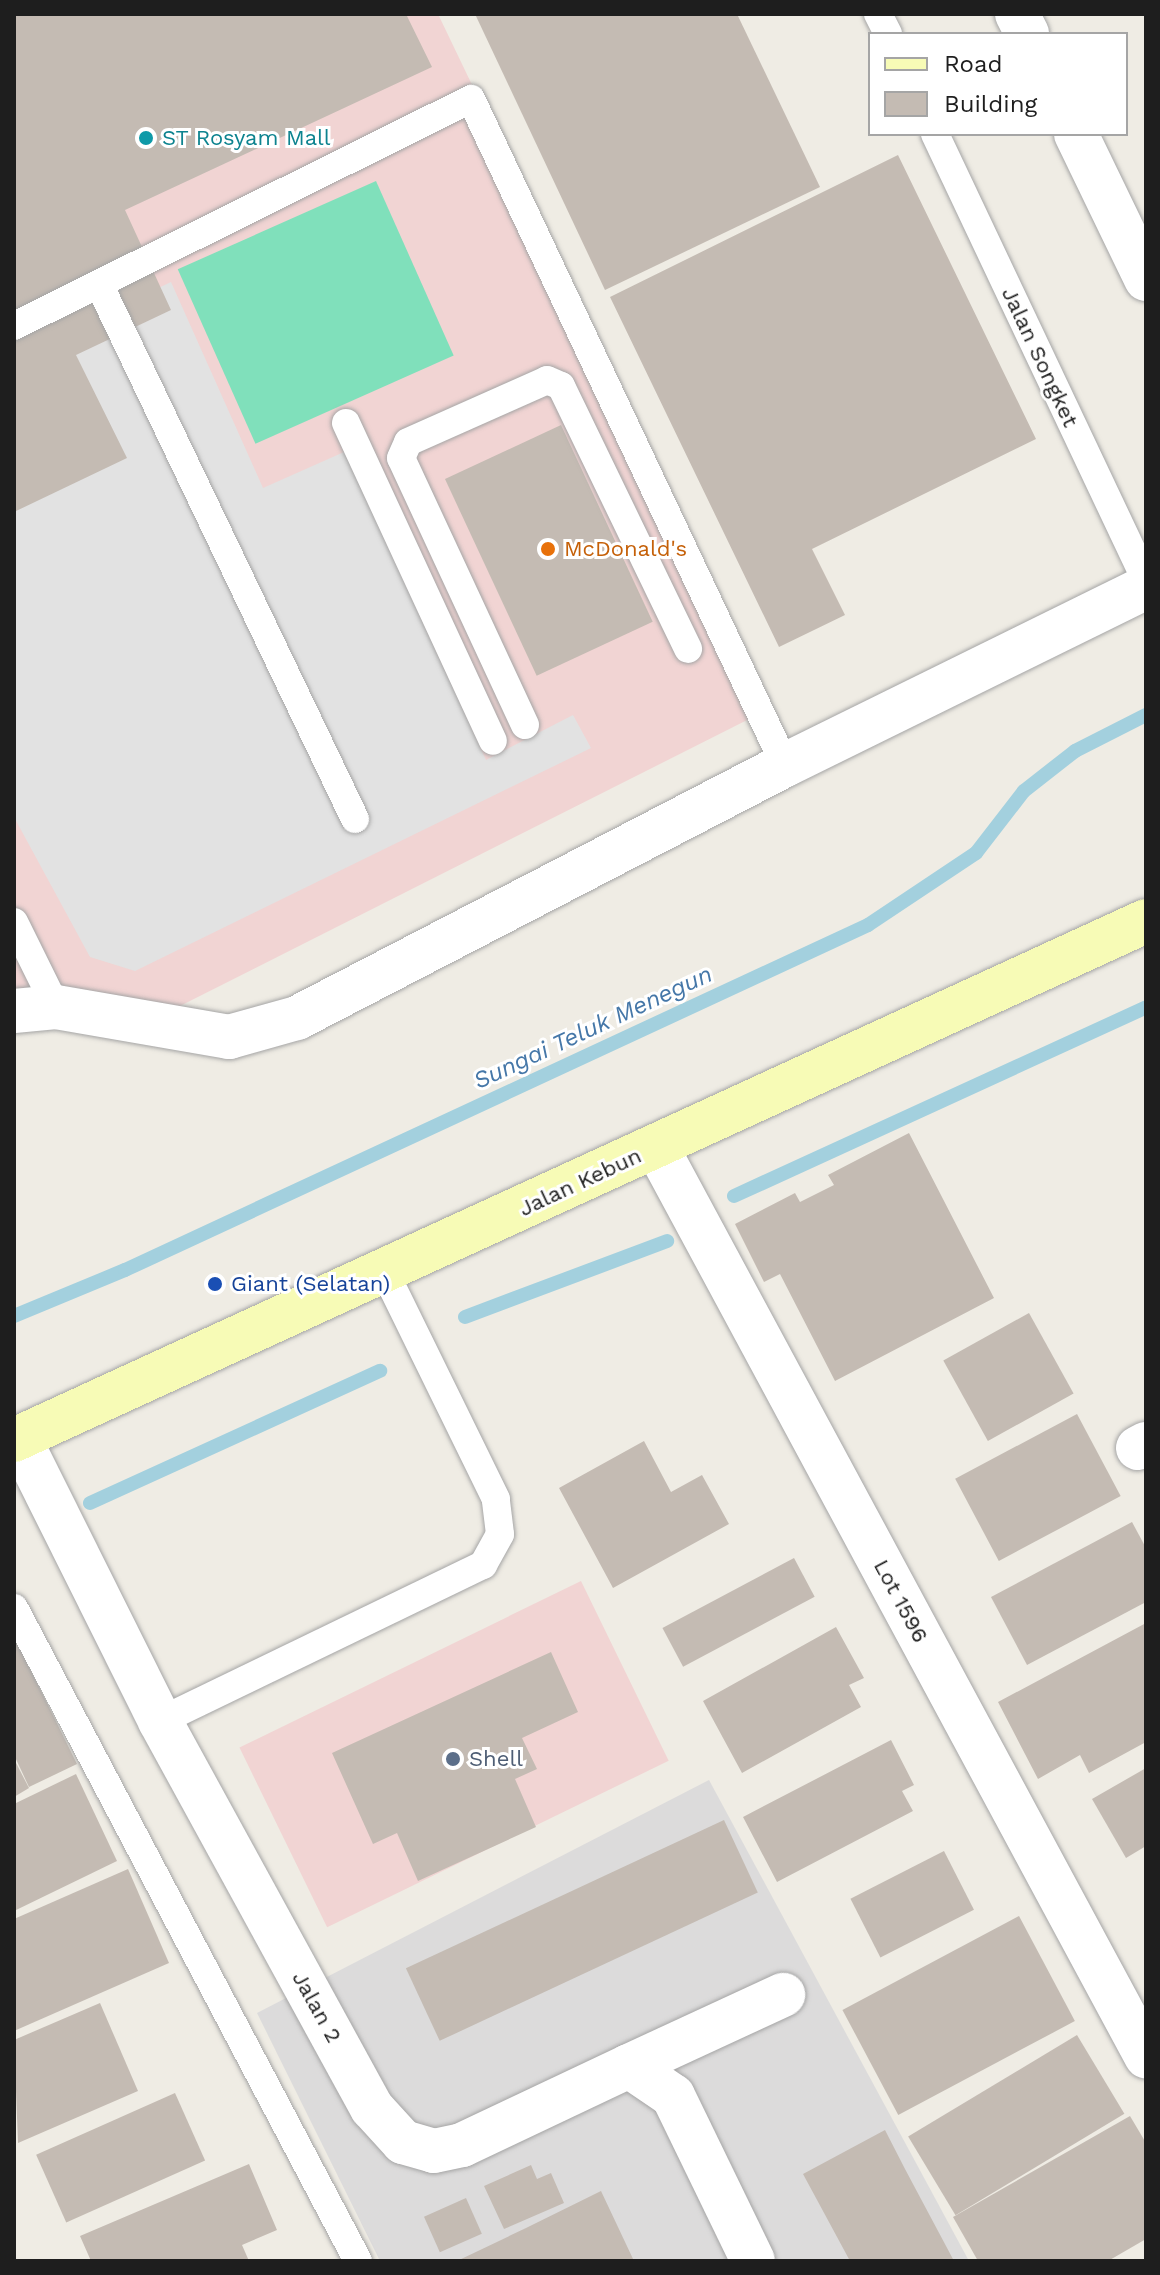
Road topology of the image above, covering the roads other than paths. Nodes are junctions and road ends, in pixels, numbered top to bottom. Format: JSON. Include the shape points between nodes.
{"nodes":[{"id":1,"x":878,"y":14,"type":"edge"},
{"id":2,"x":1017,"y":14,"type":"edge"},
{"id":3,"x":887,"y":32,"type":"edge"},
{"id":4,"x":1026,"y":32,"type":"edge"},
{"id":5,"x":936,"y":136,"type":"edge"},
{"id":6,"x":1077,"y":136,"type":"edge"},
{"id":7,"x":1146,"y":279,"type":"edge"},
{"id":8,"x":99,"y":284,"type":"junction"},
{"id":9,"x":14,"y":326,"type":"edge"},
{"id":10,"x":346,"y":423,"type":"dead end"},
{"id":11,"x":1146,"y":580,"type":"edge"},
{"id":12,"x":1146,"y":587,"type":"edge"},
{"id":13,"x":688,"y":649,"type":"dead end"},
{"id":14,"x":525,"y":725,"type":"dead end"},
{"id":15,"x":493,"y":741,"type":"dead end"},
{"id":16,"x":785,"y":765,"type":"junction"},
{"id":17,"x":355,"y":819,"type":"dead end"},
{"id":18,"x":1146,"y":921,"type":"edge"},
{"id":19,"x":14,"y":922,"type":"edge"},
{"id":20,"x":35,"y":1009,"type":"edge"},
{"id":21,"x":656,"y":1146,"type":"junction"},
{"id":22,"x":385,"y":1272,"type":"junction"},
{"id":23,"x":16,"y":1439,"type":"edge"},
{"id":24,"x":14,"y":1608,"type":"edge"},
{"id":25,"x":160,"y":1721,"type":"junction"},
{"id":26,"x":783,"y":1995,"type":"dead end"},
{"id":27,"x":1146,"y":2056,"type":"edge"},
{"id":28,"x":629,"y":2066,"type":"junction"},
{"id":29,"x":358,"y":2261,"type":"edge"},
{"id":30,"x":753,"y":2261,"type":"edge"}],
"edges":[{"from":1,"to":3,"type":"lane"},
{"from":2,"to":4,"type":"street"},
{"from":5,"to":11,"type":"lane","name":"Jalan Songket"},
{"from":6,"to":7,"type":"street"},
{"from":8,"to":9,"type":"lane"},
{"from":8,"to":16,"type":"lane","via":[[471,99]]},
{"from":8,"to":17,"type":"lane"},
{"from":10,"to":15,"type":"lane"},
{"from":12,"to":16,"type":"street"},
{"from":13,"to":14,"type":"lane","via":[[561,386],[547,380],[408,442],[401,458]]},
{"from":16,"to":20,"type":"street","via":[[297,1018],[229,1037]]},
{"from":18,"to":21,"type":"main road","name":"Jalan Kebun"},
{"from":19,"to":20,"type":"lane","via":[[35,964]]},
{"from":21,"to":22,"type":"main road","name":"Jalan Kebun"},
{"from":21,"to":27,"type":"street","name":"Lot 1596"},
{"from":22,"to":23,"type":"main road","name":"Jalan Kebun"},
{"from":22,"to":25,"type":"lane","via":[[496,1499],[500,1534],[483,1565]]},
{"from":23,"to":25,"type":"street","name":"Jalan 2"},
{"from":24,"to":29,"type":"lane"},
{"from":25,"to":28,"type":"street","name":"Jalan 2","via":[[372,2108],[403,2142],[434,2151],[462,2145]]},
{"from":26,"to":28,"type":"street","name":"Jalan 2"},
{"from":28,"to":30,"type":"street","via":[[673,2096]]}]}
